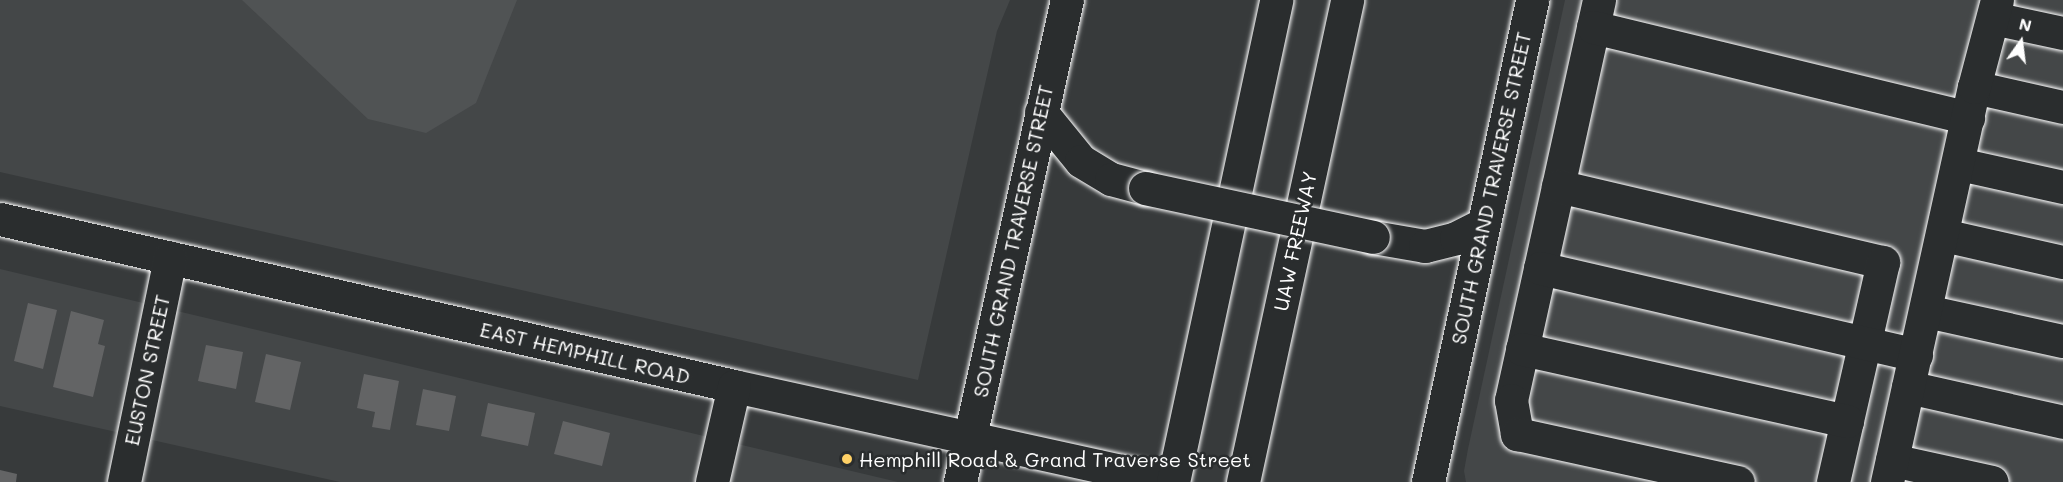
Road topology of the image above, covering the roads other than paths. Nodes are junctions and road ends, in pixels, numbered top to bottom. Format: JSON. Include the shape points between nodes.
{"nodes":[{"id":1,"x":1066,"y":0,"type":"edge"},
{"id":2,"x":1276,"y":0,"type":"edge"},
{"id":3,"x":1347,"y":0,"type":"edge"},
{"id":4,"x":1532,"y":0,"type":"edge"},
{"id":5,"x":1995,"y":9,"type":"edge"},
{"id":6,"x":1596,"y":14,"type":"edge"},
{"id":7,"x":2063,"y":33,"type":"edge"},
{"id":8,"x":1971,"y":102,"type":"junction"},
{"id":9,"x":2063,"y":107,"type":"edge"},
{"id":10,"x":1041,"y":112,"type":"junction"},
{"id":11,"x":1959,"y":164,"type":"junction"},
{"id":12,"x":1558,"y":186,"type":"junction"},
{"id":13,"x":2063,"y":187,"type":"edge"},
{"id":14,"x":0,"y":219,"type":"edge"},
{"id":15,"x":1483,"y":224,"type":"junction"},
{"id":16,"x":1943,"y":235,"type":"junction"},
{"id":17,"x":170,"y":258,"type":"junction"},
{"id":18,"x":2063,"y":262,"type":"edge"},
{"id":19,"x":1540,"y":268,"type":"junction"},
{"id":20,"x":1926,"y":311,"type":"junction"},
{"id":21,"x":2063,"y":341,"type":"edge"},
{"id":22,"x":1864,"y":344,"type":"junction"},
{"id":23,"x":1522,"y":350,"type":"junction"},
{"id":24,"x":1916,"y":356,"type":"junction"},
{"id":25,"x":734,"y":386,"type":"junction"},
{"id":26,"x":1908,"y":387,"type":"junction"},
{"id":27,"x":1847,"y":421,"type":"junction"},
{"id":28,"x":2063,"y":422,"type":"edge"},
{"id":29,"x":969,"y":438,"type":"junction"},
{"id":30,"x":1889,"y":471,"type":"edge"},
{"id":31,"x":124,"y":482,"type":"edge"},
{"id":32,"x":712,"y":482,"type":"edge"},
{"id":33,"x":960,"y":482,"type":"edge"},
{"id":34,"x":1172,"y":482,"type":"edge"},
{"id":35,"x":1243,"y":482,"type":"edge"},
{"id":36,"x":1428,"y":482,"type":"edge"},
{"id":37,"x":1738,"y":482,"type":"edge"},
{"id":38,"x":1833,"y":482,"type":"edge"},
{"id":39,"x":1992,"y":482,"type":"edge"}],
"edges":[{"from":1,"to":10,"type":"main road","name":"SOUTH GRAND TRAVERSE STREET"},
{"from":2,"to":34,"type":"main road"},
{"from":3,"to":35,"type":"main road","name":"UAW FREEWAY"},
{"from":4,"to":15,"type":"main road","name":"SOUTH GRAND TRAVERSE STREET"},
{"from":5,"to":7,"type":"main road"},
{"from":5,"to":8,"type":"main road"},
{"from":6,"to":8,"type":"main road"},
{"from":6,"to":12,"type":"main road"},
{"from":8,"to":9,"type":"main road"},
{"from":8,"to":11,"type":"main road"},
{"from":10,"to":15,"type":"main road","bridge":true,"via":[[1082,161],[1111,179],[1145,188],[1409,244],[1433,245]]},
{"from":10,"to":29,"type":"main road","name":"SOUTH GRAND TRAVERSE STREET"},
{"from":11,"to":13,"type":"main road"},
{"from":11,"to":16,"type":"main road"},
{"from":12,"to":19,"type":"main road"},
{"from":12,"to":22,"type":"main road","via":[[1883,262]]},
{"from":14,"to":17,"type":"main road","name":"EAST HEMPHILL ROAD"},
{"from":15,"to":36,"type":"main road","name":"SOUTH GRAND TRAVERSE STREET"},
{"from":16,"to":18,"type":"main road"},
{"from":16,"to":20,"type":"main road"},
{"from":17,"to":25,"type":"main road","name":"EAST HEMPHILL ROAD"},
{"from":17,"to":31,"type":"main road","name":"EUSTON STREET"},
{"from":19,"to":22,"type":"main road"},
{"from":19,"to":23,"type":"main road"},
{"from":20,"to":21,"type":"main road"},
{"from":20,"to":24,"type":"main road"},
{"from":22,"to":24,"type":"main road"},
{"from":22,"to":27,"type":"main road"},
{"from":23,"to":27,"type":"main road"},
{"from":23,"to":37,"type":"main road","via":[[1511,400],[1517,434]]},
{"from":24,"to":26,"type":"main road"},
{"from":25,"to":29,"type":"main road","name":"EAST HEMPHILL ROAD"},
{"from":25,"to":32,"type":"main road"},
{"from":26,"to":28,"type":"main road"},
{"from":26,"to":30,"type":"main road"},
{"from":27,"to":38,"type":"main road"},
{"from":29,"to":33,"type":"main road","name":"SOUTH GRAND TRAVERSE STREET"},
{"from":29,"to":34,"type":"main road","name":"EAST HEMPHILL ROAD"},
{"from":30,"to":39,"type":"main road"}]}
